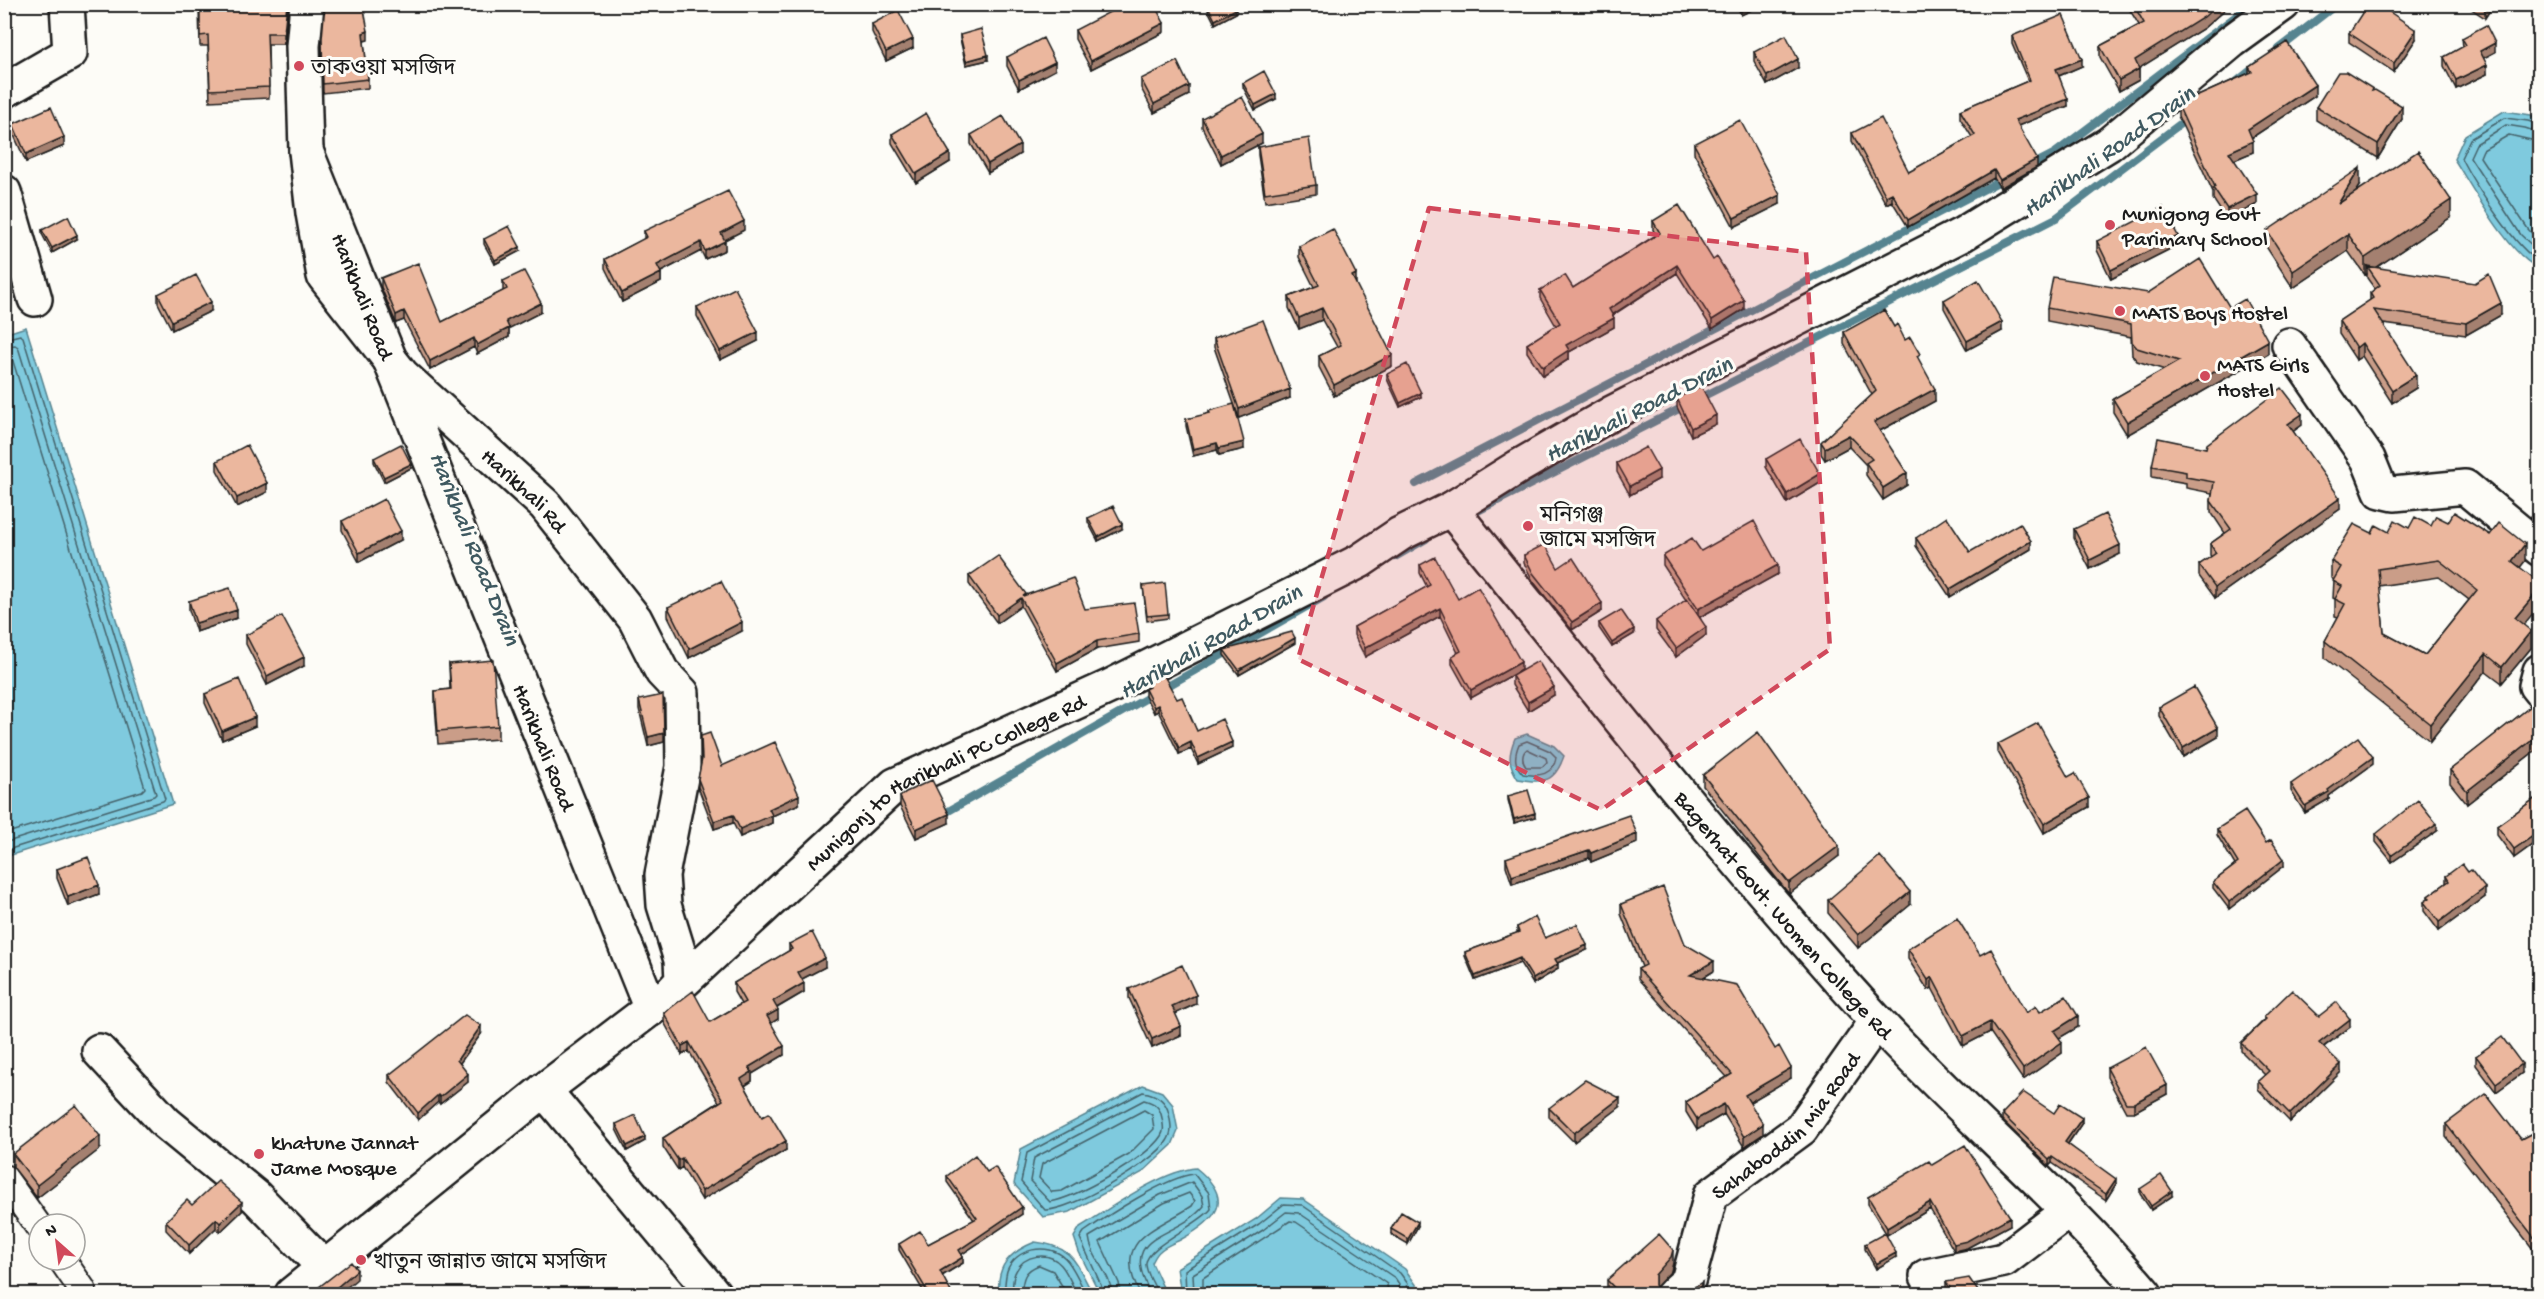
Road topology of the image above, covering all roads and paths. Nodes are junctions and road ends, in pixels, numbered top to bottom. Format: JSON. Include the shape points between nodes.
{"nodes":[{"id":1,"x":67,"y":4,"type":"edge"},
{"id":2,"x":307,"y":4,"type":"edge"},
{"id":3,"x":2283,"y":4,"type":"edge"},
{"id":4,"x":4,"y":91,"type":"edge"},
{"id":5,"x":306,"y":151,"type":"junction"},
{"id":6,"x":4,"y":192,"type":"edge"},
{"id":7,"x":35,"y":300,"type":"dead end"},
{"id":8,"x":2289,"y":345,"type":"dead end"},
{"id":9,"x":1451,"y":509,"type":"junction"},
{"id":10,"x":2540,"y":549,"type":"edge"},
{"id":11,"x":2540,"y":671,"type":"edge"},
{"id":12,"x":2540,"y":691,"type":"edge"},
{"id":13,"x":660,"y":1001,"type":"junction"},
{"id":14,"x":1877,"y":1021,"type":"junction"},
{"id":15,"x":99,"y":1051,"type":"dead end"},
{"id":16,"x":544,"y":1090,"type":"junction"},
{"id":17,"x":4,"y":1178,"type":"edge"},
{"id":18,"x":2068,"y":1211,"type":"junction"},
{"id":19,"x":28,"y":1212,"type":"edge"},
{"id":20,"x":325,"y":1268,"type":"junction"},
{"id":21,"x":70,"y":1272,"type":"edge"},
{"id":22,"x":1927,"y":1275,"type":"dead end"},
{"id":23,"x":79,"y":1294,"type":"edge"},
{"id":24,"x":292,"y":1294,"type":"edge"},
{"id":25,"x":714,"y":1294,"type":"edge"},
{"id":26,"x":1673,"y":1294,"type":"edge"},
{"id":27,"x":2145,"y":1294,"type":"edge"}],
"edges":[{"from":1,"to":4,"type":"street","via":[[70,53]]},
{"from":2,"to":5,"type":"street","name":"Harikhali Rd","via":[[303,45]]},
{"from":3,"to":9,"type":"street","name":"Munigonj to Harikhali PC College Rd","via":[[2232,41],[2109,144],[1963,234],[1611,413]]},
{"from":5,"to":13,"type":"street","name":"Harikhali Road"},
{"from":5,"to":13,"type":"street","name":"Harikhali Rd","via":[[324,276],[402,375],[545,505],[635,619],[662,672],[682,693],[683,767],[662,875],[664,905],[681,960],[682,981]]},
{"from":6,"to":7,"type":"street"},
{"from":8,"to":10,"type":"street","via":[[2368,459],[2381,491],[2394,494],[2465,487]]},
{"from":9,"to":13,"type":"street","name":"Munigonj to Harikhali PC College Rd","via":[[1400,534],[1360,561],[1111,686],[895,785]]},
{"from":9,"to":14,"type":"street","name":"Bagerhat Govt. Women College Rd","via":[[1711,832]]},
{"from":11,"to":12,"type":"street","via":[[2536,686]]},
{"from":13,"to":16,"type":"street","name":"Munigonj to Harikhali PC College Rd"},
{"from":14,"to":18,"type":"street","name":"Bagerhat Govt. Women College Rd"},
{"from":14,"to":26,"type":"street","name":"Sahaboddin Mia Road","via":[[1801,1129],[1711,1195],[1688,1281]]},
{"from":15,"to":20,"type":"street","via":[[166,1123],[256,1197]]},
{"from":16,"to":20,"type":"street","name":"Munigonj to Harikhali PC College Rd"},
{"from":16,"to":25,"type":"street"},
{"from":17,"to":19,"type":"street"},
{"from":18,"to":22,"type":"street","via":[[2004,1260]]},
{"from":18,"to":27,"type":"street","name":"Bagerhat Govt. Women College Rd"},
{"from":20,"to":24,"type":"street","name":"Munigonj to Harikhali PC College Rd"},
{"from":21,"to":23,"type":"street","via":[[82,1289]]}]}
